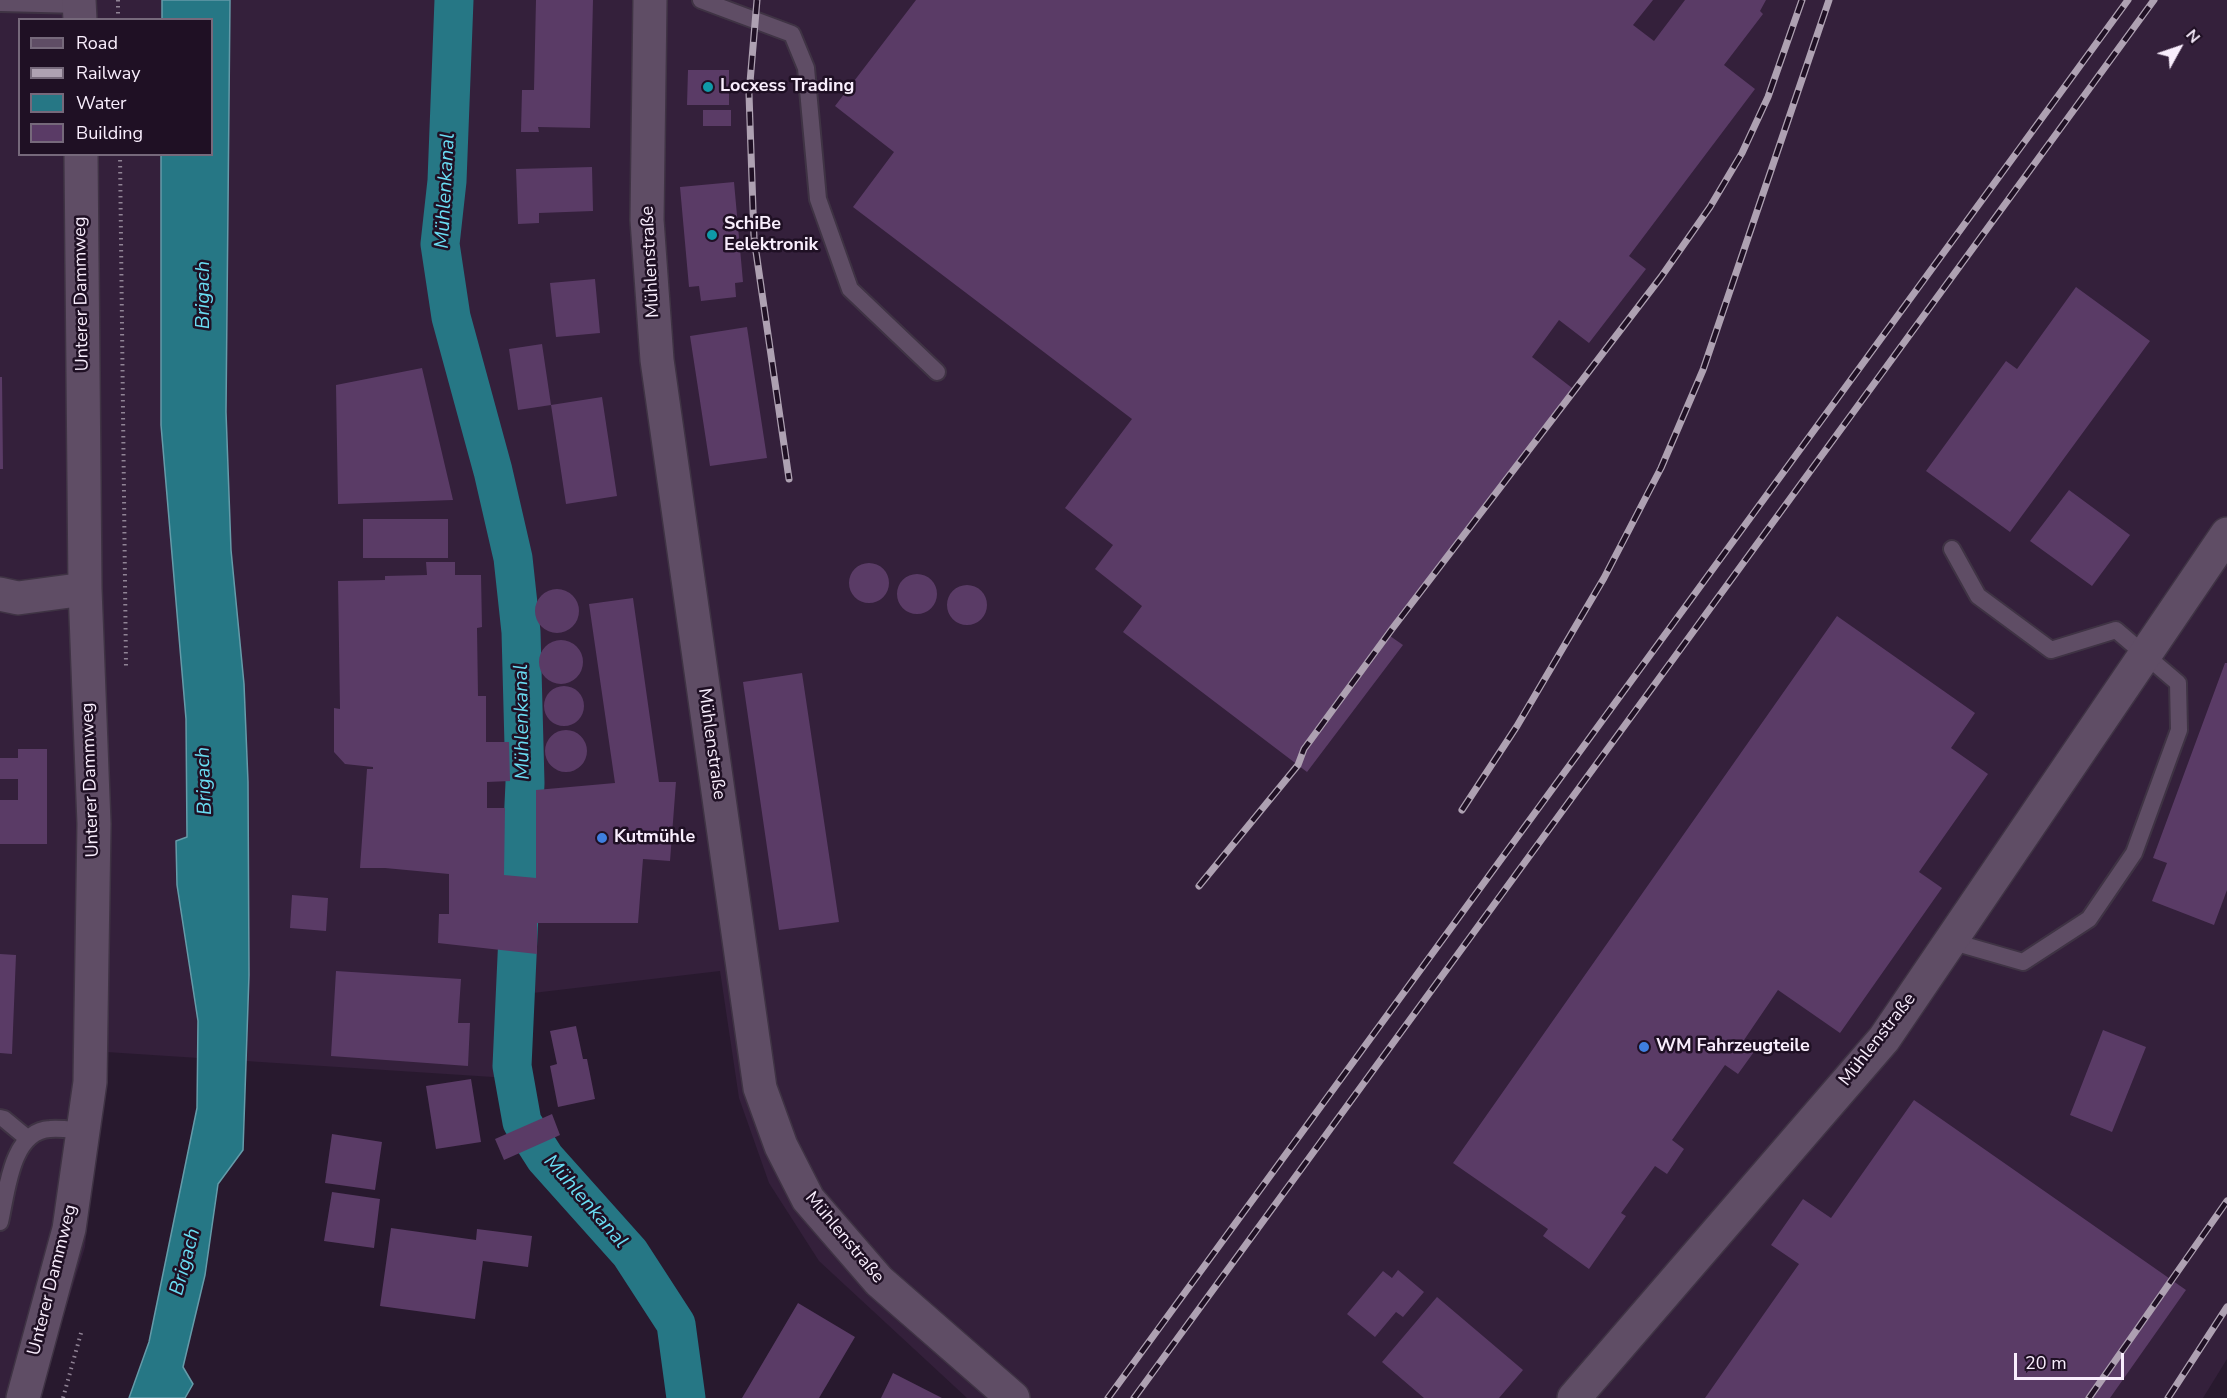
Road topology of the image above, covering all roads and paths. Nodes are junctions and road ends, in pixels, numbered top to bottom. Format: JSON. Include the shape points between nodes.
{"nodes":[{"id":1,"x":118,"y":0,"type":"edge"},
{"id":2,"x":650,"y":0,"type":"edge"},
{"id":3,"x":701,"y":0,"type":"edge"},
{"id":4,"x":0,"y":3,"type":"edge"},
{"id":5,"x":80,"y":8,"type":"edge"},
{"id":6,"x":118,"y":18,"type":"edge"},
{"id":7,"x":81,"y":156,"type":"edge"},
{"id":8,"x":937,"y":372,"type":"dead end"},
{"id":9,"x":2227,"y":534,"type":"edge"},
{"id":10,"x":1952,"y":549,"type":"dead end"},
{"id":11,"x":85,"y":589,"type":"junction"},
{"id":12,"x":0,"y":594,"type":"edge"},
{"id":13,"x":2145,"y":653,"type":"junction"},
{"id":14,"x":1950,"y":941,"type":"junction"},
{"id":15,"x":0,"y":1118,"type":"edge"},
{"id":16,"x":83,"y":1131,"type":"junction"},
{"id":17,"x":27,"y":1138,"type":"junction"},
{"id":18,"x":0,"y":1222,"type":"edge"},
{"id":19,"x":1009,"y":1396,"type":"edge"},
{"id":20,"x":23,"y":1398,"type":"edge"},
{"id":21,"x":1574,"y":1398,"type":"edge"}],
"edges":[{"from":1,"to":6,"type":"path"},
{"from":2,"to":19,"type":"street","name":"Mühlenstraße","via":[[647,220],[657,360],[760,1088],[780,1146],[808,1199],[879,1281]]},
{"from":3,"to":8,"type":"lane","via":[[792,34],[806,68],[818,200],[850,289]]},
{"from":4,"to":5,"type":"lane"},
{"from":7,"to":11,"type":"street","name":"Unterer Dammweg"},
{"from":9,"to":13,"type":"street","name":"Mühlenstraße"},
{"from":10,"to":13,"type":"lane","via":[[1978,596],[2051,650],[2116,630]]},
{"from":11,"to":12,"type":"street","via":[[18,598]]},
{"from":11,"to":16,"type":"street","name":"Unterer Dammweg","via":[[94,824],[90,1082]]},
{"from":13,"to":14,"type":"street","name":"Mühlenstraße"},
{"from":13,"to":14,"type":"lane","via":[[2178,683],[2179,730],[2134,853],[2089,920],[2023,962]]},
{"from":14,"to":21,"type":"street","name":"Mühlenstraße","via":[[1884,1039]]},
{"from":15,"to":17,"type":"lane"},
{"from":16,"to":17,"type":"lane","via":[[48,1129]]},
{"from":16,"to":20,"type":"street","name":"Unterer Dammweg","via":[[69,1229]]},
{"from":17,"to":18,"type":"lane","via":[[14,1159]]}]}
